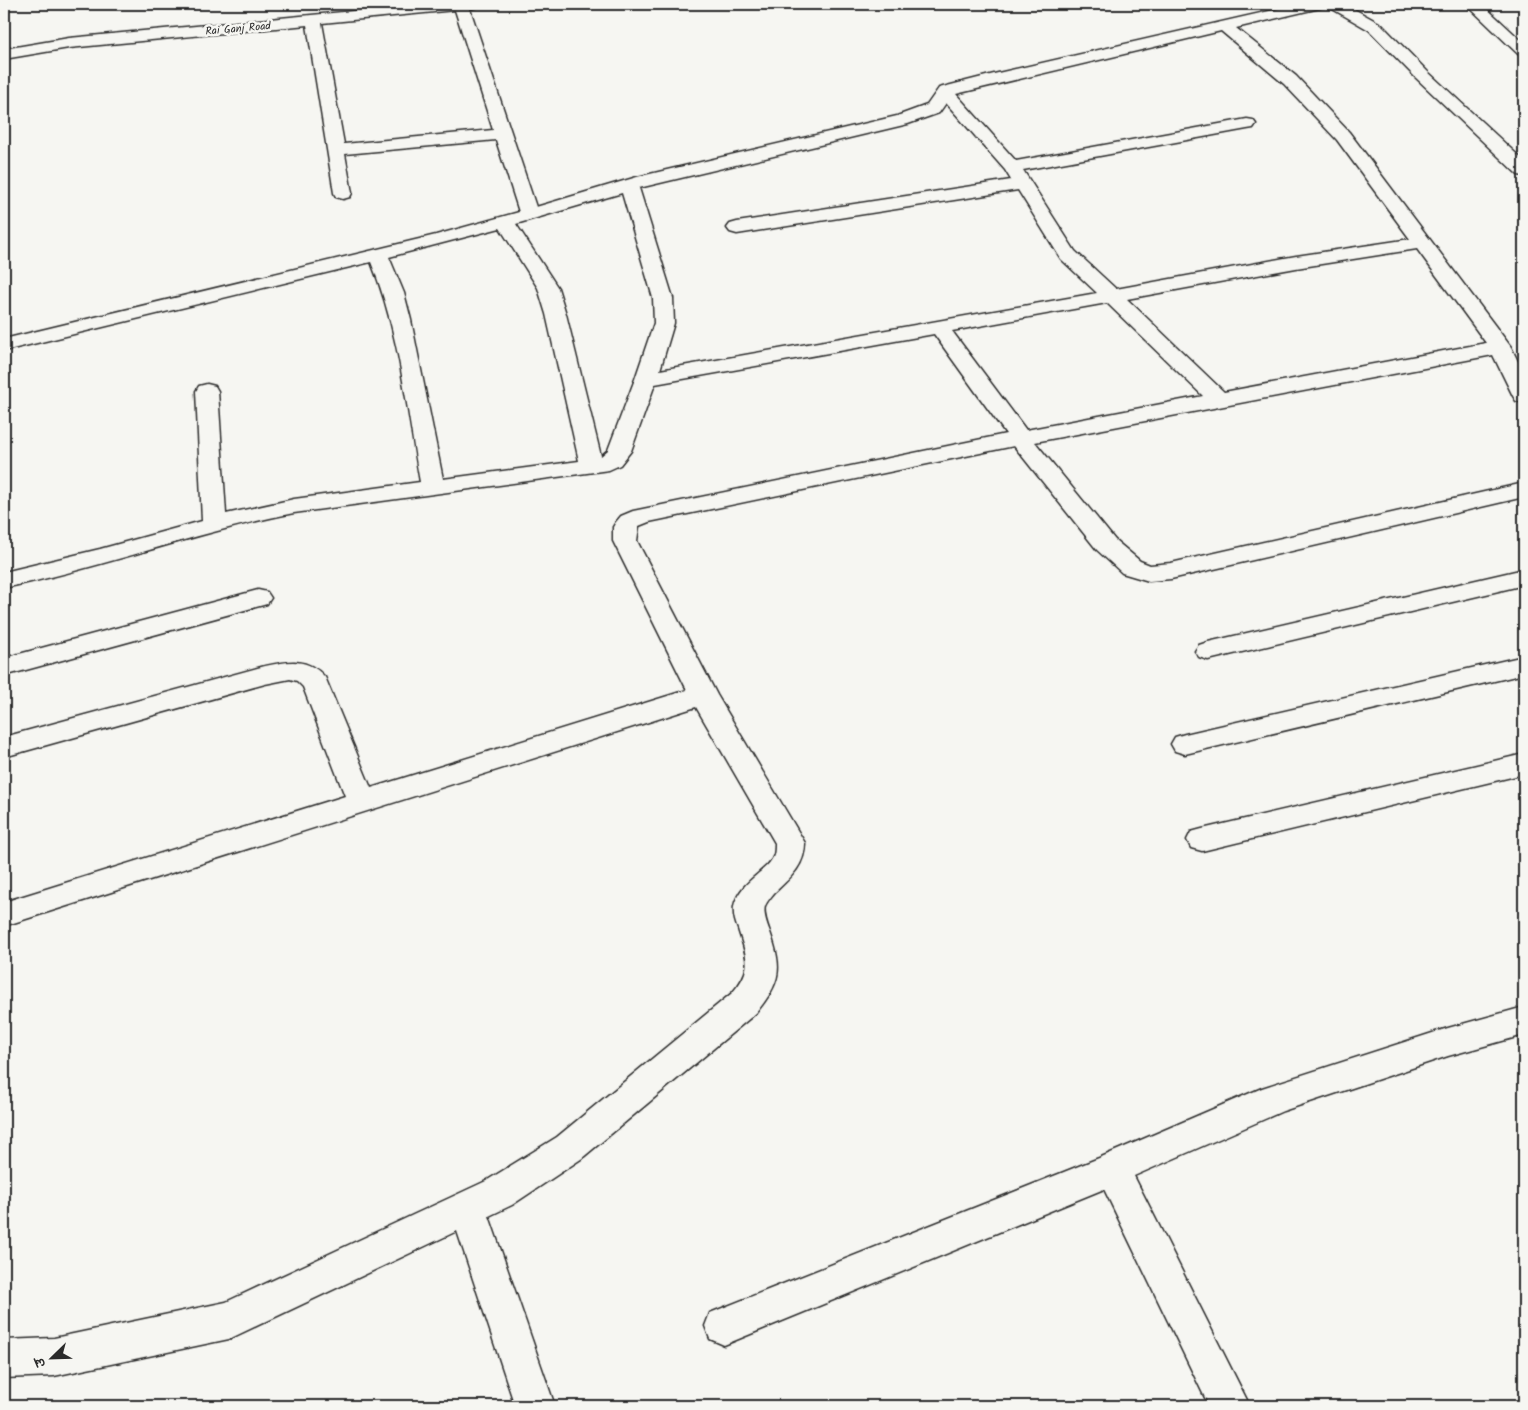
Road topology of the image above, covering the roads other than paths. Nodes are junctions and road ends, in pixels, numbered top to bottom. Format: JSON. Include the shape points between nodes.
{"nodes":[{"id":1,"x":292,"y":4,"type":"edge"},
{"id":2,"x":466,"y":4,"type":"edge"},
{"id":3,"x":1319,"y":4,"type":"edge"},
{"id":4,"x":1334,"y":4,"type":"edge"},
{"id":5,"x":1473,"y":4,"type":"edge"},
{"id":6,"x":314,"y":20,"type":"junction"},
{"id":7,"x":290,"y":22,"type":"junction"},
{"id":8,"x":1224,"y":26,"type":"junction"},
{"id":9,"x":1524,"y":51,"type":"edge"},
{"id":10,"x":4,"y":54,"type":"edge"},
{"id":11,"x":945,"y":92,"type":"junction"},
{"id":12,"x":1247,"y":124,"type":"dead end"},
{"id":13,"x":504,"y":134,"type":"junction"},
{"id":14,"x":336,"y":150,"type":"junction"},
{"id":15,"x":1012,"y":167,"type":"junction"},
{"id":16,"x":1524,"y":171,"type":"edge"},
{"id":17,"x":1023,"y":184,"type":"junction"},
{"id":18,"x":629,"y":185,"type":"junction"},
{"id":19,"x":344,"y":192,"type":"dead end"},
{"id":20,"x":529,"y":214,"type":"junction"},
{"id":21,"x":505,"y":221,"type":"junction"},
{"id":22,"x":737,"y":228,"type":"dead end"},
{"id":23,"x":1421,"y":243,"type":"junction"},
{"id":24,"x":378,"y":254,"type":"junction"},
{"id":25,"x":1112,"y":296,"type":"junction"},
{"id":26,"x":940,"y":327,"type":"junction"},
{"id":27,"x":4,"y":345,"type":"edge"},
{"id":28,"x":1500,"y":347,"type":"junction"},
{"id":29,"x":646,"y":379,"type":"junction"},
{"id":30,"x":207,"y":391,"type":"dead end"},
{"id":31,"x":1524,"y":396,"type":"edge"},
{"id":32,"x":1219,"y":400,"type":"junction"},
{"id":33,"x":1020,"y":438,"type":"junction"},
{"id":34,"x":592,"y":466,"type":"junction"},
{"id":35,"x":433,"y":487,"type":"junction"},
{"id":36,"x":1524,"y":490,"type":"edge"},
{"id":37,"x":214,"y":525,"type":"junction"},
{"id":38,"x":1524,"y":577,"type":"edge"},
{"id":39,"x":4,"y":580,"type":"edge"},
{"id":40,"x":258,"y":598,"type":"dead end"},
{"id":41,"x":1208,"y":651,"type":"dead end"},
{"id":42,"x":1524,"y":665,"type":"edge"},
{"id":43,"x":4,"y":666,"type":"edge"},
{"id":44,"x":703,"y":694,"type":"junction"},
{"id":45,"x":1185,"y":744,"type":"dead end"},
{"id":46,"x":4,"y":747,"type":"edge"},
{"id":47,"x":1524,"y":764,"type":"edge"},
{"id":48,"x":362,"y":801,"type":"junction"},
{"id":49,"x":1202,"y":840,"type":"dead end"},
{"id":50,"x":4,"y":914,"type":"edge"},
{"id":51,"x":1524,"y":1021,"type":"edge"},
{"id":52,"x":1112,"y":1169,"type":"junction"},
{"id":53,"x":468,"y":1208,"type":"junction"},
{"id":54,"x":724,"y":1326,"type":"dead end"},
{"id":55,"x":4,"y":1360,"type":"edge"},
{"id":56,"x":535,"y":1406,"type":"edge"},
{"id":57,"x":1230,"y":1406,"type":"edge"}],
"edges":[{"from":1,"to":7,"type":"street"},
{"from":2,"to":6,"type":"street","name":"Rai Ganj Road"},
{"from":2,"to":13,"type":"street"},
{"from":3,"to":8,"type":"street"},
{"from":4,"to":16,"type":"street","via":[[1375,27]]},
{"from":5,"to":9,"type":"street"},
{"from":6,"to":7,"type":"street","name":"Rai Ganj Road"},
{"from":6,"to":14,"type":"street"},
{"from":7,"to":10,"type":"street","name":"Rai Ganj Road","via":[[69,43]]},
{"from":8,"to":11,"type":"street"},
{"from":8,"to":23,"type":"street","via":[[1290,80],[1343,136]]},
{"from":11,"to":15,"type":"street"},
{"from":11,"to":18,"type":"street","via":[[933,109],[902,120]]},
{"from":12,"to":15,"type":"street"},
{"from":13,"to":14,"type":"street"},
{"from":13,"to":20,"type":"street"},
{"from":14,"to":19,"type":"street"},
{"from":15,"to":17,"type":"street"},
{"from":17,"to":22,"type":"street"},
{"from":17,"to":25,"type":"street","via":[[1068,255]]},
{"from":18,"to":20,"type":"street"},
{"from":18,"to":29,"type":"street","via":[[664,298],[664,323]]},
{"from":20,"to":21,"type":"street"},
{"from":21,"to":24,"type":"street"},
{"from":21,"to":34,"type":"street","via":[[548,288]]},
{"from":23,"to":25,"type":"street"},
{"from":23,"to":28,"type":"street"},
{"from":24,"to":27,"type":"street"},
{"from":24,"to":35,"type":"street","via":[[401,320]]},
{"from":25,"to":26,"type":"street"},
{"from":25,"to":32,"type":"street"},
{"from":26,"to":29,"type":"street"},
{"from":26,"to":33,"type":"street"},
{"from":28,"to":31,"type":"street"},
{"from":28,"to":32,"type":"street"},
{"from":29,"to":34,"type":"street","via":[[619,451],[607,463]]},
{"from":30,"to":37,"type":"street"},
{"from":32,"to":33,"type":"street"},
{"from":33,"to":36,"type":"street","via":[[1106,545],[1131,568],[1149,573],[1171,571]]},
{"from":33,"to":44,"type":"street","via":[[743,494],[630,521],[625,527],[625,541]]},
{"from":34,"to":35,"type":"street"},
{"from":35,"to":37,"type":"street","via":[[294,506]]},
{"from":37,"to":39,"type":"street"},
{"from":38,"to":41,"type":"street"},
{"from":40,"to":43,"type":"street"},
{"from":42,"to":45,"type":"street"},
{"from":44,"to":48,"type":"street"},
{"from":44,"to":53,"type":"street","via":[[790,843],[787,863],[760,889],[750,904],[749,918],[762,955],[762,980],[744,1004],[569,1148],[500,1193]]},
{"from":46,"to":48,"type":"street","via":[[290,670],[306,673],[315,684]]},
{"from":47,"to":49,"type":"street"},
{"from":48,"to":50,"type":"street"},
{"from":51,"to":52,"type":"street","via":[[1274,1099]]},
{"from":52,"to":54,"type":"street"},
{"from":52,"to":57,"type":"street"},
{"from":53,"to":55,"type":"street","via":[[229,1320],[54,1356]]},
{"from":53,"to":56,"type":"street"}]}
